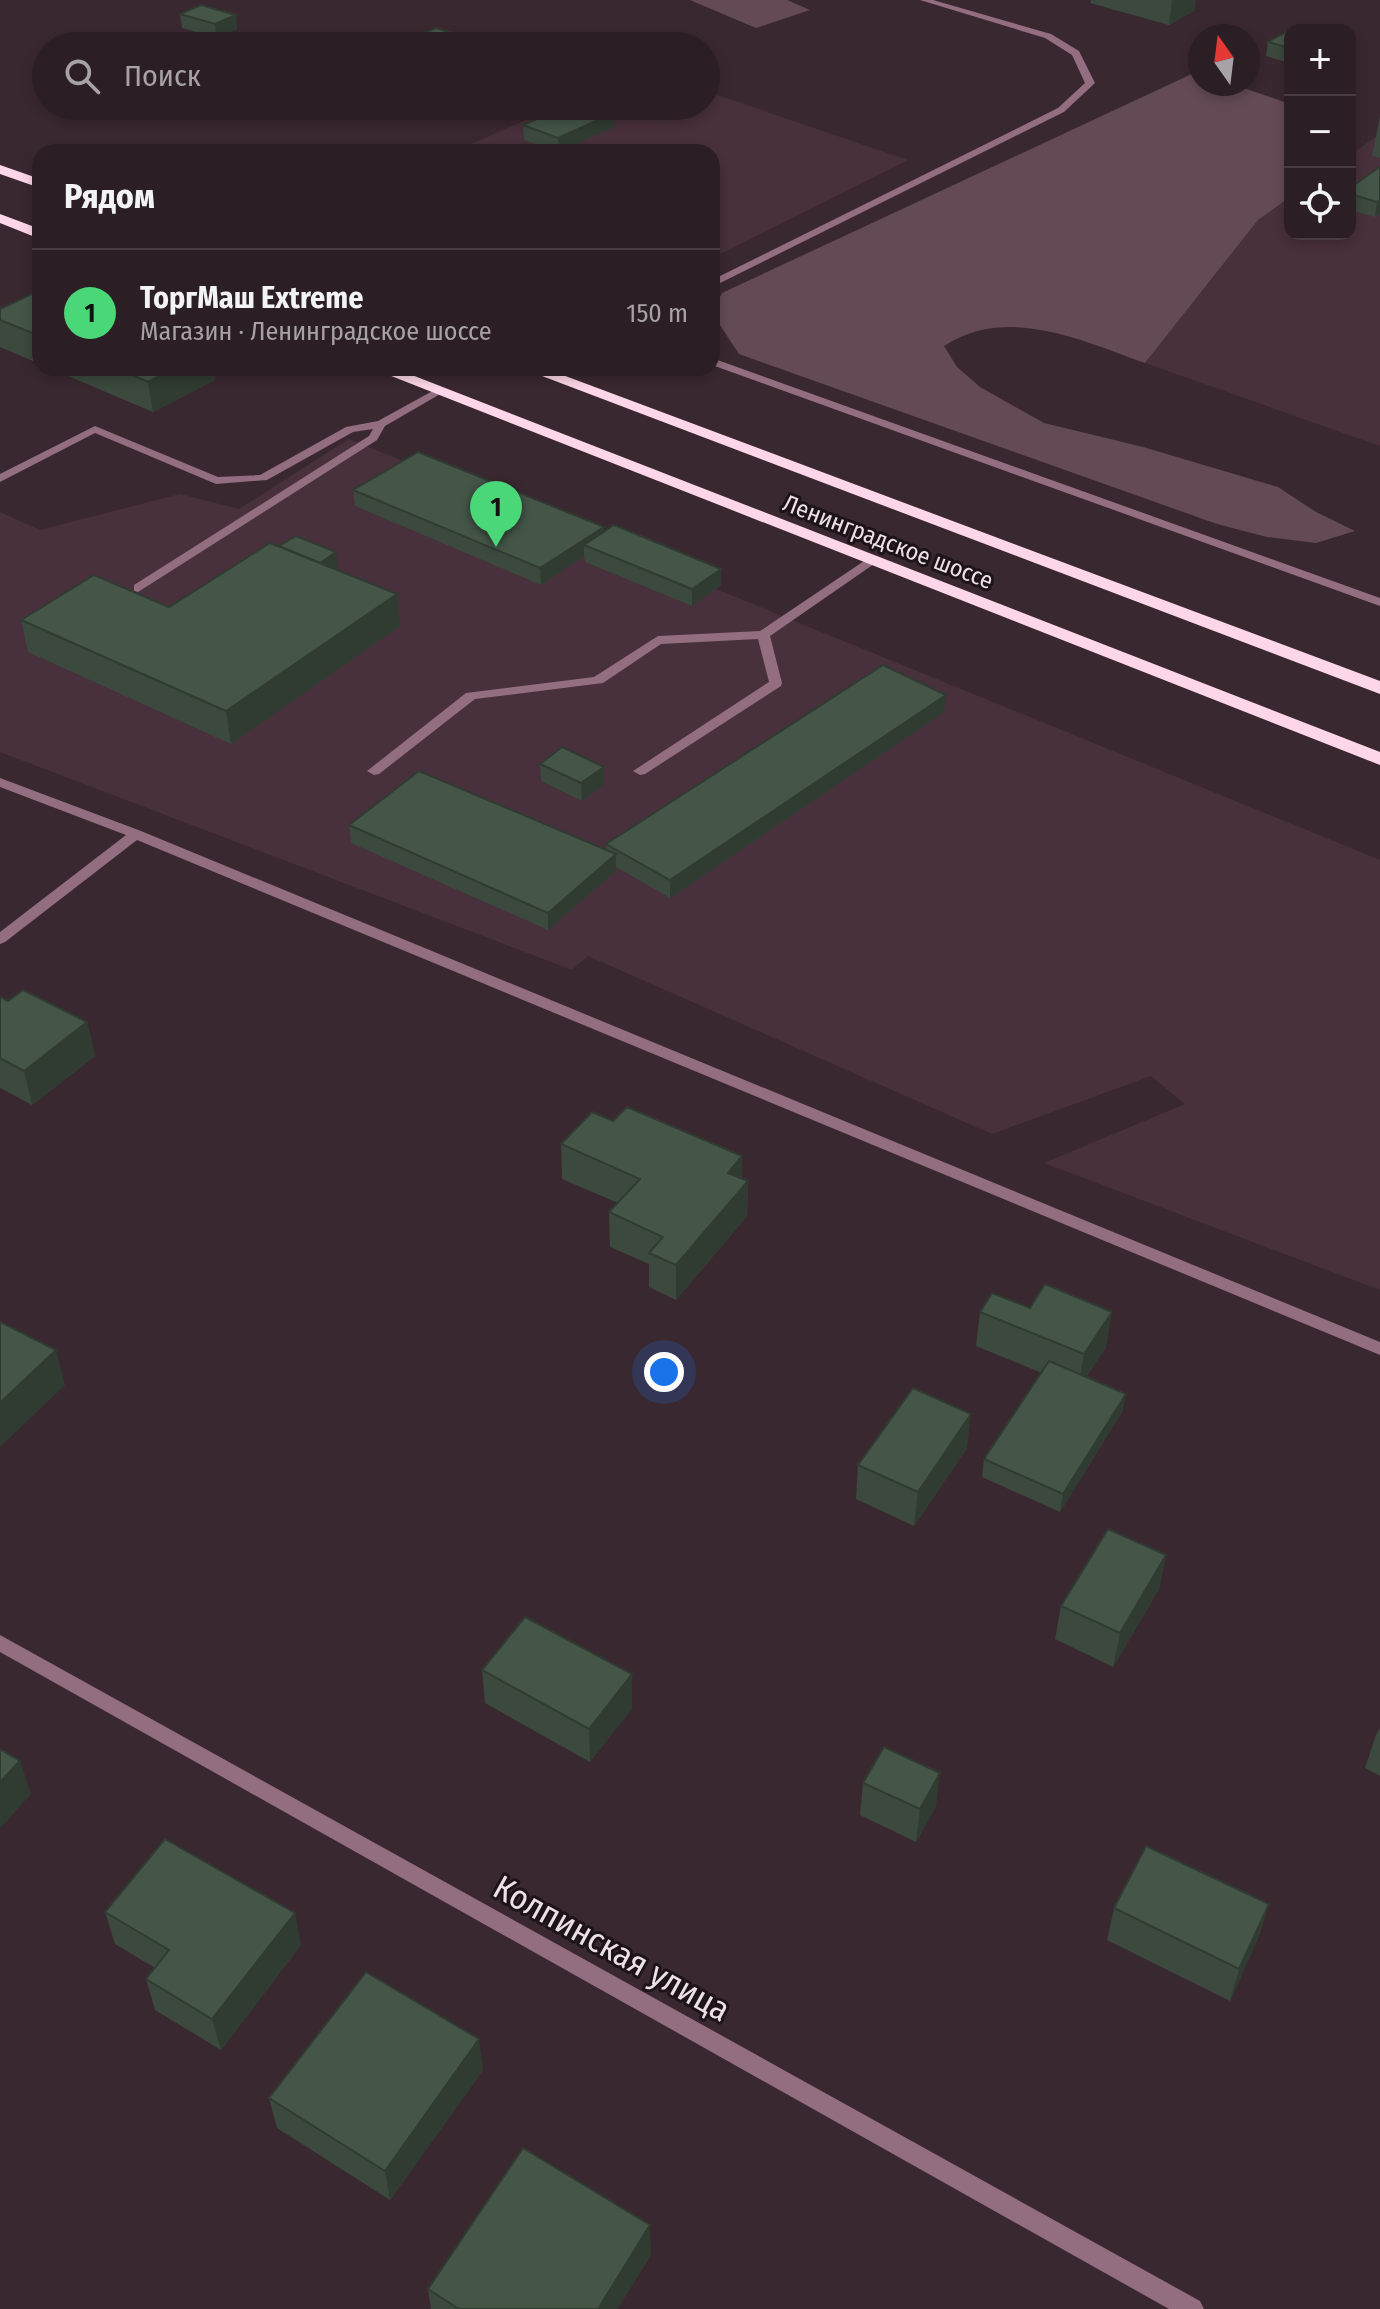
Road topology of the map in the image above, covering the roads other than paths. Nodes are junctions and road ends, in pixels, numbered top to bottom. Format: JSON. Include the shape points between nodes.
{"nodes":[{"id":1,"x":924,"y":0,"type":"edge"},
{"id":2,"x":0,"y":169,"type":"edge"},
{"id":3,"x":32,"y":181,"type":"edge"},
{"id":4,"x":0,"y":218,"type":"edge"},
{"id":5,"x":32,"y":231,"type":"edge"},
{"id":6,"x":720,"y":280,"type":"edge"},
{"id":7,"x":720,"y":364,"type":"edge"},
{"id":8,"x":400,"y":376,"type":"edge"},
{"id":9,"x":550,"y":376,"type":"edge"},
{"id":10,"x":438,"y":391,"type":"junction"},
{"id":11,"x":381,"y":424,"type":"junction"},
{"id":12,"x":0,"y":479,"type":"edge"},
{"id":13,"x":870,"y":561,"type":"junction"},
{"id":14,"x":138,"y":588,"type":"dead end"},
{"id":15,"x":1380,"y":602,"type":"edge"},
{"id":16,"x":763,"y":635,"type":"junction"},
{"id":17,"x":1380,"y":688,"type":"edge"},
{"id":18,"x":1380,"y":759,"type":"edge"},
{"id":19,"x":374,"y":771,"type":"dead end"},
{"id":20,"x":640,"y":771,"type":"dead end"},
{"id":21,"x":0,"y":782,"type":"edge"},
{"id":22,"x":136,"y":834,"type":"junction"},
{"id":23,"x":0,"y":939,"type":"edge"},
{"id":24,"x":1380,"y":1349,"type":"edge"},
{"id":25,"x":0,"y":1643,"type":"edge"},
{"id":26,"x":1192,"y":2309,"type":"edge"}],
"edges":[{"from":1,"to":6,"type":"street","via":[[1048,36],[1076,53],[1090,83],[1061,110]]},
{"from":2,"to":3,"type":"highway"},
{"from":4,"to":5,"type":"highway"},
{"from":7,"to":15,"type":"street"},
{"from":8,"to":10,"type":"highway","name":"Ленинградское шоссе"},
{"from":9,"to":17,"type":"highway","name":"Ленинградское шоссе"},
{"from":10,"to":11,"type":"street"},
{"from":10,"to":13,"type":"highway","name":"Ленинградское шоссе"},
{"from":11,"to":12,"type":"street","via":[[350,429],[263,478],[216,481],[95,429]]},
{"from":11,"to":14,"type":"street","via":[[373,438]]},
{"from":13,"to":16,"type":"street"},
{"from":13,"to":18,"type":"highway","name":"Ленинградское шоссе"},
{"from":16,"to":19,"type":"street","via":[[658,640],[598,680],[471,696]]},
{"from":16,"to":20,"type":"street","via":[[776,683]]},
{"from":21,"to":22,"type":"street"},
{"from":22,"to":23,"type":"street"},
{"from":22,"to":24,"type":"street"},
{"from":25,"to":26,"type":"street","name":"Колпинская улица"}]}
